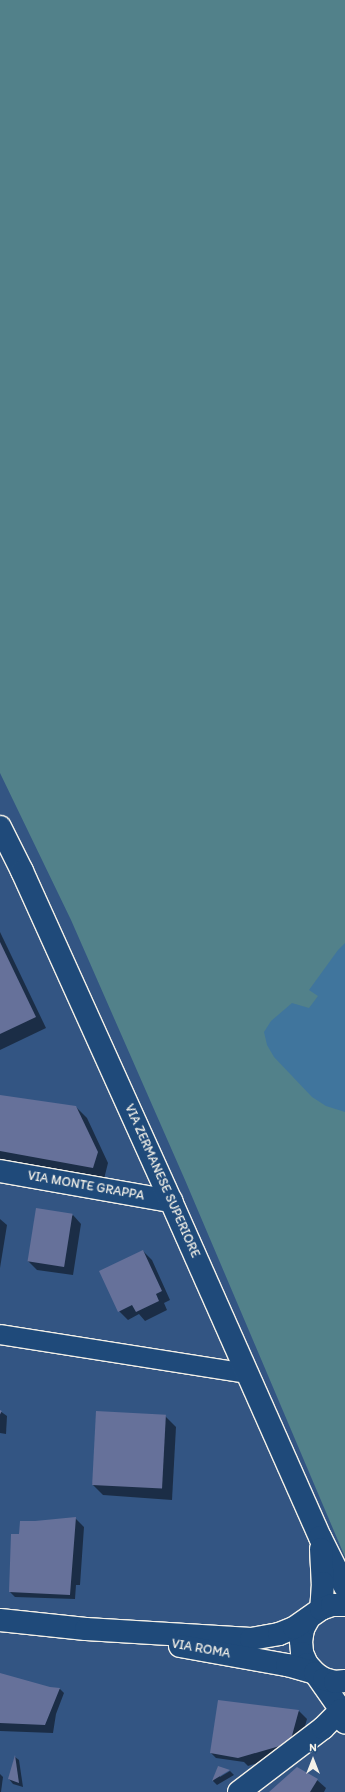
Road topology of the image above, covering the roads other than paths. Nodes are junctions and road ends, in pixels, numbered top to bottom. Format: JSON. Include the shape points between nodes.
{"nodes":[{"id":1,"x":0,"y":827,"type":"edge"},
{"id":2,"x":0,"y":1171,"type":"edge"},
{"id":3,"x":171,"y":1201,"type":"junction"},
{"id":4,"x":0,"y":1334,"type":"edge"},
{"id":5,"x":246,"y":1373,"type":"junction"},
{"id":6,"x":320,"y":1537,"type":"junction"},
{"id":7,"x":345,"y":1587,"type":"edge"},
{"id":8,"x":345,"y":1605,"type":"edge"},
{"id":9,"x":315,"y":1614,"type":"junction"},
{"id":10,"x":0,"y":1620,"type":"edge"},
{"id":11,"x":86,"y":1629,"type":"junction"},
{"id":12,"x":315,"y":1673,"type":"junction"},
{"id":13,"x":345,"y":1681,"type":"edge"},
{"id":14,"x":343,"y":1716,"type":"edge"},
{"id":15,"x":239,"y":1792,"type":"edge"}],
"edges":[{"from":1,"to":3,"type":"street","name":"VIA ZERMANESE SUPERIORE"},
{"from":2,"to":3,"type":"street","name":"VIA MONTE GRAPPA"},
{"from":3,"to":5,"type":"street","name":"VIA ZERMANESE SUPERIORE"},
{"from":4,"to":5,"type":"street"},
{"from":5,"to":6,"type":"street","name":"VIA ZERMANESE SUPERIORE"},
{"from":6,"to":7,"type":"street","name":"VIA ZERMANESE SUPERIORE"},
{"from":6,"to":9,"type":"street","name":"VIA ZERMANESE SUPERIORE","via":[[323,1583]]},
{"from":8,"to":9,"type":"street","name":"VIA ROMA","via":[[332,1605]]},
{"from":9,"to":11,"type":"street","name":"VIA ROMA","via":[[279,1634],[251,1639]]},
{"from":9,"to":12,"type":"street","name":"VIA ROMA","via":[[302,1635],[302,1653]]},
{"from":10,"to":11,"type":"street","name":"VIA ROMA"},
{"from":11,"to":12,"type":"street","name":"VIA ROMA","via":[[257,1659]]},
{"from":12,"to":13,"type":"street","name":"VIA ROMA","via":[[335,1682]]},
{"from":12,"to":14,"type":"street"},
{"from":14,"to":15,"type":"street","via":[[323,1728]]}]}
